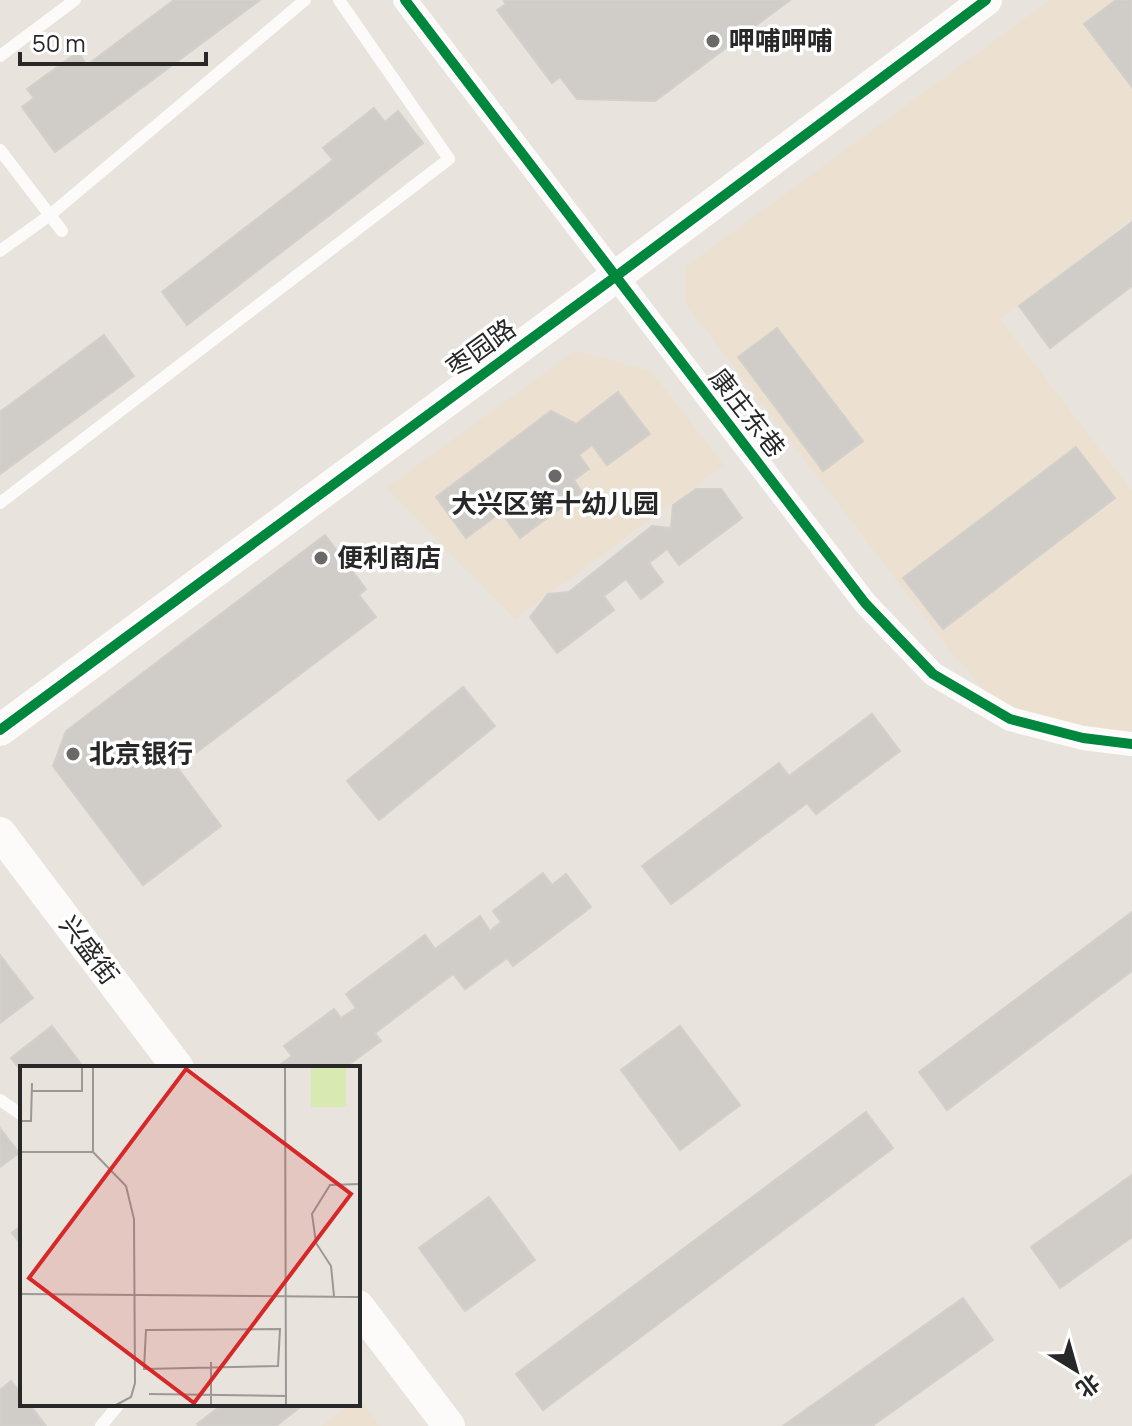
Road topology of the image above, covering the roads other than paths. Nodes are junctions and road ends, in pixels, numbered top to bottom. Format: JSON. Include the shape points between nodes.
{"nodes":[{"id":1,"x":75,"y":0,"type":"edge"},
{"id":2,"x":305,"y":0,"type":"edge"},
{"id":3,"x":339,"y":0,"type":"edge"},
{"id":4,"x":405,"y":0,"type":"edge"},
{"id":5,"x":986,"y":0,"type":"edge"},
{"id":6,"x":0,"y":56,"type":"edge"},
{"id":7,"x":0,"y":150,"type":"edge"},
{"id":8,"x":50,"y":215,"type":"junction"},
{"id":9,"x":62,"y":231,"type":"dead end"},
{"id":10,"x":0,"y":251,"type":"edge"},
{"id":11,"x":615,"y":277,"type":"junction"},
{"id":12,"x":0,"y":503,"type":"edge"},
{"id":13,"x":0,"y":730,"type":"edge"},
{"id":14,"x":1132,"y":744,"type":"edge"},
{"id":15,"x":0,"y":833,"type":"edge"},
{"id":16,"x":176,"y":1066,"type":"edge"},
{"id":17,"x":0,"y":1100,"type":"edge"},
{"id":18,"x":20,"y":1114,"type":"edge"},
{"id":19,"x":360,"y":1309,"type":"edge"},
{"id":20,"x":117,"y":1406,"type":"edge"},
{"id":21,"x":101,"y":1426,"type":"edge"},
{"id":22,"x":449,"y":1426,"type":"edge"}],
"edges":[{"from":1,"to":6,"type":"lane"},
{"from":2,"to":8,"type":"lane"},
{"from":3,"to":12,"type":"lane","via":[[449,159]]},
{"from":4,"to":11,"type":"street","name":"康庄东巷"},
{"from":5,"to":11,"type":"street","name":"枣园路"},
{"from":7,"to":8,"type":"lane"},
{"from":8,"to":9,"type":"lane"},
{"from":8,"to":10,"type":"lane"},
{"from":11,"to":13,"type":"street","name":"枣园路"},
{"from":11,"to":14,"type":"street","name":"康庄东巷","via":[[865,603],[933,674],[1010,719]]},
{"from":15,"to":16,"type":"street","name":"兴盛街"},
{"from":17,"to":18,"type":"lane"},
{"from":19,"to":22,"type":"street"},
{"from":20,"to":21,"type":"lane"}]}
